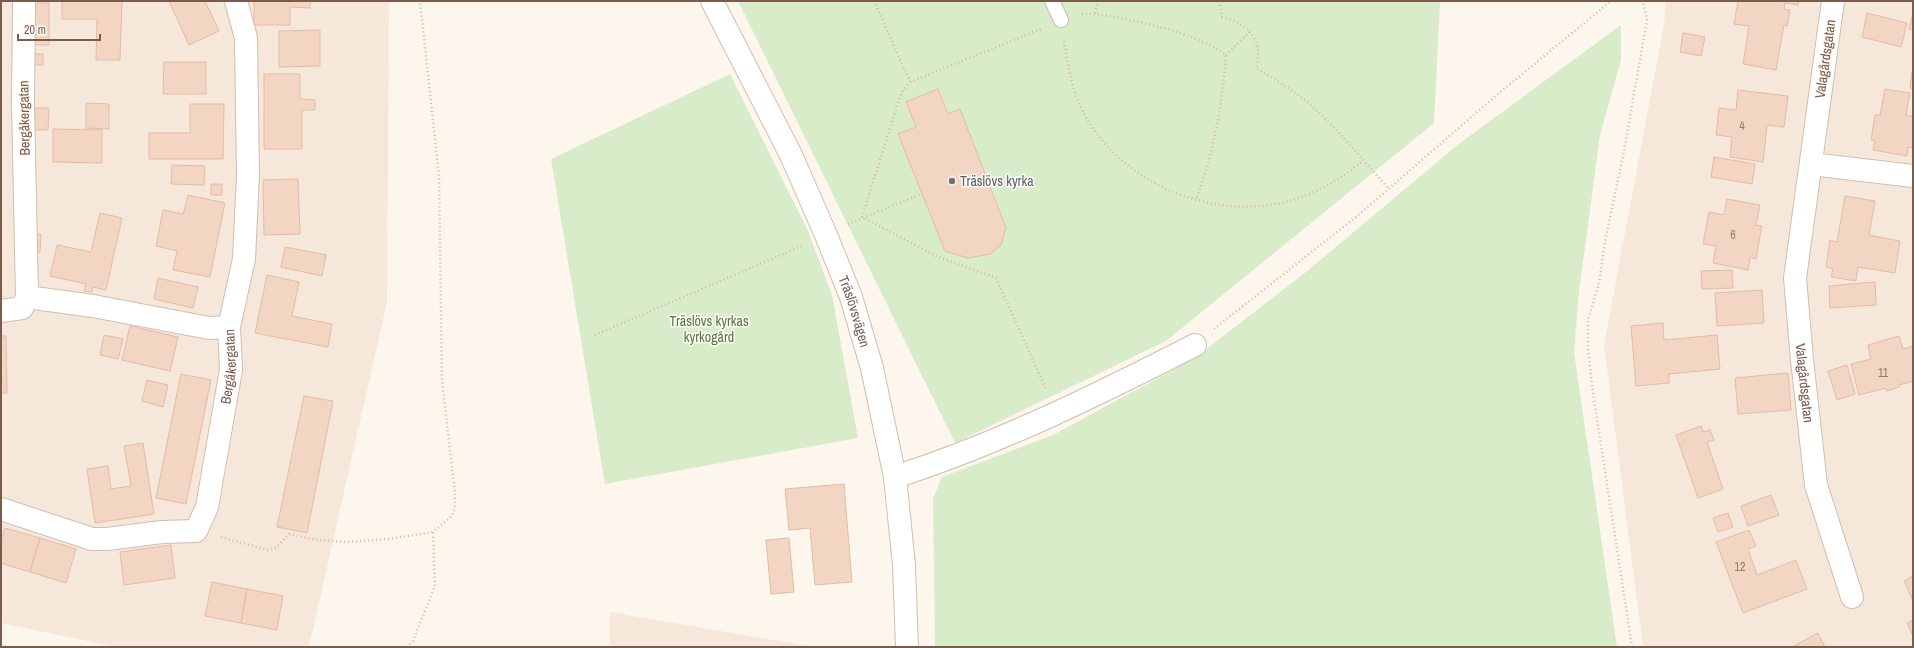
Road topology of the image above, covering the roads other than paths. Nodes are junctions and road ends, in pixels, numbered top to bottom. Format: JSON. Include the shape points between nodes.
{"nodes":[{"id":1,"x":24,"y":1,"type":"edge"},
{"id":2,"x":236,"y":1,"type":"edge"},
{"id":3,"x":712,"y":1,"type":"edge"},
{"id":4,"x":1052,"y":1,"type":"edge"},
{"id":5,"x":1833,"y":1,"type":"edge"},
{"id":6,"x":1061,"y":20,"type":"road end"},
{"id":7,"x":1810,"y":164,"type":"junction"},
{"id":8,"x":1913,"y":176,"type":"edge"},
{"id":9,"x":27,"y":297,"type":"junction"},
{"id":10,"x":1,"y":311,"type":"edge"},
{"id":11,"x":229,"y":327,"type":"junction"},
{"id":12,"x":1195,"y":345,"type":"road end"},
{"id":13,"x":895,"y":477,"type":"junction"},
{"id":14,"x":1,"y":509,"type":"edge"},
{"id":15,"x":1852,"y":597,"type":"dead end"},
{"id":16,"x":907,"y":647,"type":"edge"}],
"edges":[{"from":1,"to":9,"type":"street","name":"Bergåkergatan"},
{"from":2,"to":11,"type":"street","name":"Bergåkergatan","via":[[246,38],[248,175],[244,259]]},
{"from":3,"to":13,"type":"street","name":"Träslövsvägen","via":[[791,155],[851,297],[872,368]]},
{"from":4,"to":6,"type":"lane"},
{"from":5,"to":7,"type":"street","name":"Valagårdsgatan"},
{"from":7,"to":8,"type":"street"},
{"from":7,"to":15,"type":"street","name":"Valagårdsgatan","via":[[1795,278],[1802,360],[1816,485]]},
{"from":9,"to":10,"type":"street","via":[[22,308]]},
{"from":9,"to":11,"type":"street","via":[[93,306],[209,328]]},
{"from":11,"to":14,"type":"street","name":"Bergåkergatan","via":[[231,370],[207,507],[196,531],[92,539]]},
{"from":12,"to":13,"type":"street","via":[[1057,414],[947,460]]},
{"from":13,"to":16,"type":"street","name":"Träslövsvägen","via":[[904,565]]}]}
